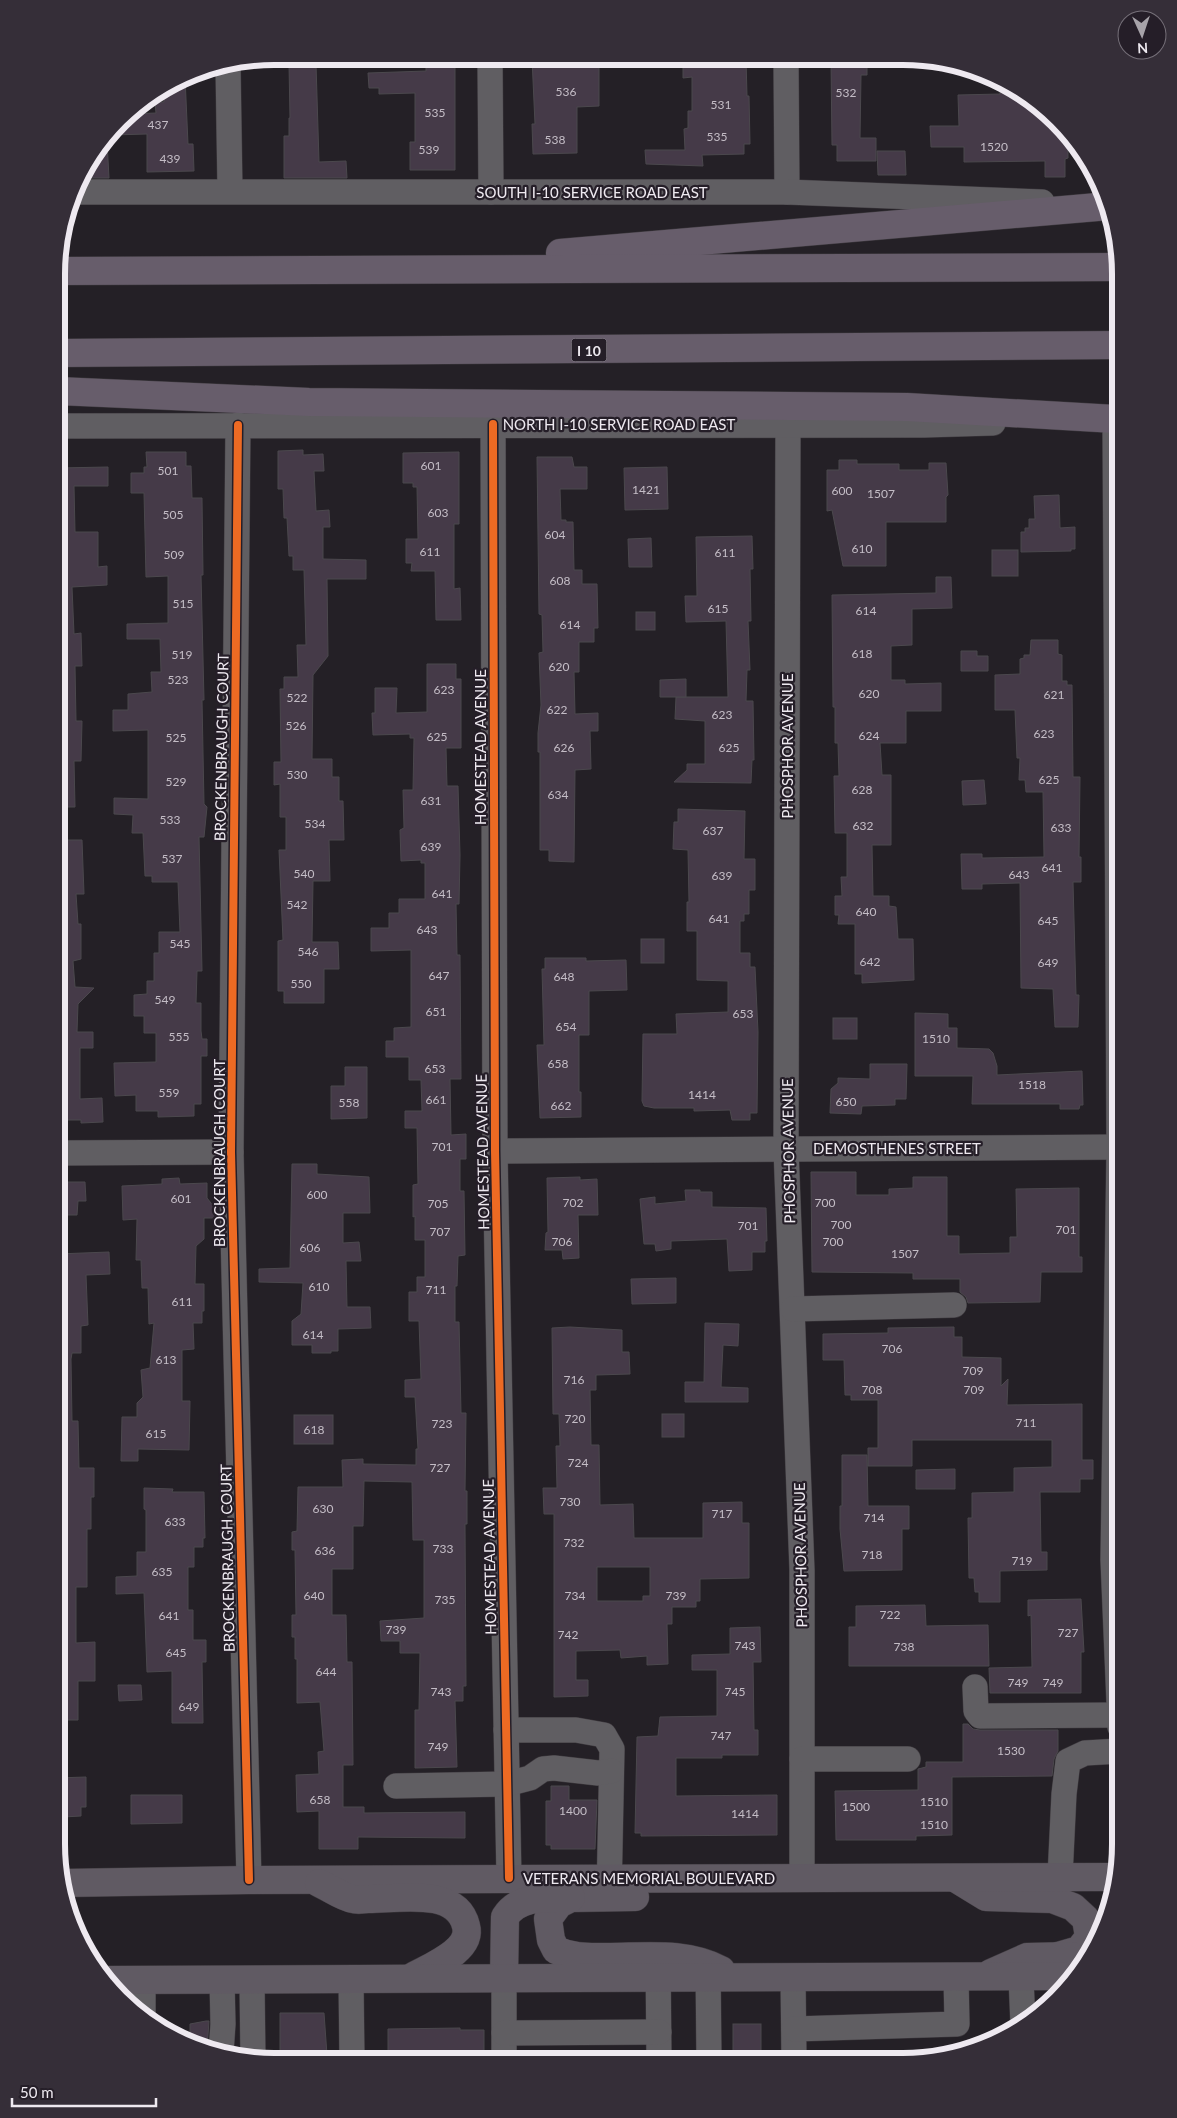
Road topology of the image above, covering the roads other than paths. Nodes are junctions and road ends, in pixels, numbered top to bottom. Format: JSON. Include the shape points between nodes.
{"nodes":[{"id":1,"x":490,"y":65,"type":"edge"},
{"id":2,"x":786,"y":65,"type":"edge"},
{"id":3,"x":228,"y":70,"type":"edge"},
{"id":4,"x":230,"y":191,"type":"junction"},
{"id":5,"x":82,"y":192,"type":"edge"},
{"id":6,"x":491,"y":192,"type":"junction"},
{"id":7,"x":787,"y":192,"type":"junction"},
{"id":8,"x":1100,"y":205,"type":"edge"},
{"id":9,"x":1101,"y":206,"type":"edge"},
{"id":10,"x":1112,"y":267,"type":"edge"},
{"id":11,"x":346,"y":270,"type":"junction"},
{"id":12,"x":65,"y":271,"type":"edge"},
{"id":13,"x":1112,"y":345,"type":"edge"},
{"id":14,"x":65,"y":353,"type":"edge"},
{"id":15,"x":65,"y":391,"type":"edge"},
{"id":16,"x":1112,"y":419,"type":"edge"},
{"id":17,"x":1112,"y":419,"type":"edge"},
{"id":18,"x":493,"y":424,"type":"junction"},
{"id":19,"x":788,"y":424,"type":"junction"},
{"id":20,"x":238,"y":425,"type":"junction"},
{"id":21,"x":65,"y":426,"type":"edge"},
{"id":22,"x":1112,"y":1148,"type":"edge"},
{"id":23,"x":786,"y":1149,"type":"junction"},
{"id":24,"x":494,"y":1151,"type":"junction"},
{"id":25,"x":231,"y":1152,"type":"junction"},
{"id":26,"x":65,"y":1153,"type":"edge"},
{"id":27,"x":954,"y":1305,"type":"dead end"},
{"id":28,"x":793,"y":1309,"type":"junction"},
{"id":29,"x":975,"y":1687,"type":"dead end"},
{"id":30,"x":1112,"y":1715,"type":"edge"},
{"id":31,"x":506,"y":1730,"type":"junction"},
{"id":32,"x":1112,"y":1751,"type":"edge"},
{"id":33,"x":802,"y":1759,"type":"junction"},
{"id":34,"x":908,"y":1759,"type":"dead end"},
{"id":35,"x":612,"y":1772,"type":"junction"},
{"id":36,"x":507,"y":1784,"type":"junction"},
{"id":37,"x":396,"y":1786,"type":"dead end"},
{"id":38,"x":802,"y":1877,"type":"junction"},
{"id":39,"x":1060,"y":1877,"type":"junction"},
{"id":40,"x":1109,"y":1877,"type":"edge"},
{"id":41,"x":509,"y":1878,"type":"junction"},
{"id":42,"x":955,"y":1878,"type":"junction"},
{"id":43,"x":249,"y":1880,"type":"junction"},
{"id":44,"x":313,"y":1880,"type":"junction"},
{"id":45,"x":181,"y":1881,"type":"junction"},
{"id":46,"x":69,"y":1883,"type":"edge"},
{"id":47,"x":610,"y":1888,"type":"junction"},
{"id":48,"x":571,"y":1898,"type":"junction"},
{"id":49,"x":73,"y":1901,"type":"edge"},
{"id":50,"x":1079,"y":1956,"type":"edge"},
{"id":51,"x":1055,"y":1957,"type":"junction"},
{"id":52,"x":658,"y":1967,"type":"junction"},
{"id":53,"x":708,"y":1971,"type":"junction"},
{"id":54,"x":1065,"y":1976,"type":"edge"},
{"id":55,"x":793,"y":1977,"type":"junction"},
{"id":56,"x":956,"y":1977,"type":"junction"},
{"id":57,"x":983,"y":1977,"type":"junction"},
{"id":58,"x":1021,"y":1977,"type":"junction"},
{"id":59,"x":504,"y":1978,"type":"junction"},
{"id":60,"x":408,"y":1979,"type":"junction"},
{"id":61,"x":115,"y":1980,"type":"edge"},
{"id":62,"x":142,"y":1980,"type":"junction"},
{"id":63,"x":222,"y":1980,"type":"junction"},
{"id":64,"x":252,"y":1980,"type":"junction"},
{"id":65,"x":351,"y":1980,"type":"junction"},
{"id":66,"x":143,"y":2007,"type":"edge"},
{"id":67,"x":1023,"y":2015,"type":"edge"},
{"id":68,"x":794,"y":2029,"type":"junction"},
{"id":69,"x":658,"y":2032,"type":"junction"},
{"id":70,"x":504,"y":2033,"type":"junction"},
{"id":71,"x":221,"y":2046,"type":"edge"},
{"id":72,"x":253,"y":2052,"type":"edge"},
{"id":73,"x":352,"y":2053,"type":"edge"},
{"id":74,"x":504,"y":2053,"type":"edge"},
{"id":75,"x":659,"y":2053,"type":"edge"},
{"id":76,"x":709,"y":2053,"type":"edge"},
{"id":77,"x":794,"y":2053,"type":"edge"}],
"edges":[{"from":1,"to":6,"type":"street"},
{"from":2,"to":7,"type":"street"},
{"from":3,"to":4,"type":"street"},
{"from":4,"to":5,"type":"street","name":"SOUTH I-10 SERVICE ROAD EAST"},
{"from":4,"to":6,"type":"street","name":"SOUTH I-10 SERVICE ROAD EAST"},
{"from":6,"to":7,"type":"street","name":"SOUTH I-10 SERVICE ROAD EAST"},
{"from":7,"to":8,"type":"street","name":"SOUTH I-10 SERVICE ROAD EAST"},
{"from":9,"to":11,"type":"highway"},
{"from":10,"to":11,"type":"highway"},
{"from":11,"to":12,"type":"highway"},
{"from":13,"to":14,"type":"highway","number":"I 10"},
{"from":15,"to":16,"type":"highway","via":[[309,402],[907,407]]},
{"from":17,"to":19,"type":"street","name":"NORTH I-10 SERVICE ROAD EAST","via":[[924,425]]},
{"from":18,"to":19,"type":"street","name":"NORTH I-10 SERVICE ROAD EAST"},
{"from":18,"to":20,"type":"street","name":"NORTH I-10 SERVICE ROAD EAST"},
{"from":18,"to":24,"type":"street","name":"HOMESTEAD AVENUE"},
{"from":19,"to":23,"type":"street","name":"PHOSPHOR AVENUE"},
{"from":20,"to":21,"type":"street","name":"NORTH I-10 SERVICE ROAD EAST"},
{"from":20,"to":25,"type":"street","name":"BROCKENBRAUGH COURT"},
{"from":22,"to":23,"type":"street","name":"DEMOSTHENES STREET"},
{"from":23,"to":24,"type":"street","name":"DEMOSTHENES STREET"},
{"from":23,"to":28,"type":"street","name":"PHOSPHOR AVENUE"},
{"from":24,"to":31,"type":"street","name":"HOMESTEAD AVENUE"},
{"from":25,"to":26,"type":"street"},
{"from":25,"to":43,"type":"street","name":"BROCKENBRAUGH COURT"},
{"from":27,"to":28,"type":"street"},
{"from":28,"to":33,"type":"street","name":"PHOSPHOR AVENUE","via":[[802,1570]]},
{"from":29,"to":30,"type":"street","via":[[976,1711],[980,1716]]},
{"from":31,"to":35,"type":"street","via":[[576,1730],[604,1735],[612,1749]]},
{"from":31,"to":36,"type":"street","name":"HOMESTEAD AVENUE"},
{"from":32,"to":39,"type":"street","via":[[1084,1753],[1068,1761]]},
{"from":33,"to":34,"type":"street"},
{"from":33,"to":38,"type":"street","name":"PHOSPHOR AVENUE"},
{"from":35,"to":36,"type":"street","via":[[542,1769],[530,1778]]},
{"from":35,"to":47,"type":"street"},
{"from":36,"to":37,"type":"street"},
{"from":36,"to":41,"type":"street","name":"HOMESTEAD AVENUE"},
{"from":38,"to":42,"type":"main road","name":"VETERANS MEMORIAL BOULEVARD"},
{"from":38,"to":47,"type":"main road","name":"VETERANS MEMORIAL BOULEVARD","via":[[738,1878],[690,1895]]},
{"from":39,"to":40,"type":"main road","name":"VETERANS MEMORIAL BOULEVARD"},
{"from":39,"to":42,"type":"main road","name":"VETERANS MEMORIAL BOULEVARD"},
{"from":41,"to":44,"type":"main road","name":"VETERANS MEMORIAL BOULEVARD"},
{"from":41,"to":47,"type":"main road","name":"VETERANS MEMORIAL BOULEVARD"},
{"from":42,"to":51,"type":"main road","via":[[986,1897],[1052,1899],[1073,1907],[1086,1918],[1089,1937],[1079,1950]]},
{"from":43,"to":44,"type":"main road","name":"VETERANS MEMORIAL BOULEVARD"},
{"from":43,"to":45,"type":"main road","name":"VETERANS MEMORIAL BOULEVARD"},
{"from":44,"to":60,"type":"main road","via":[[354,1900],[439,1899],[453,1905],[467,1928],[462,1946]]},
{"from":45,"to":46,"type":"main road","name":"VETERANS MEMORIAL BOULEVARD"},
{"from":45,"to":49,"type":"main road","via":[[156,1900]]},
{"from":47,"to":48,"type":"main road"},
{"from":48,"to":52,"type":"main road","via":[[559,1904],[548,1919],[556,1950],[575,1956]]},
{"from":48,"to":59,"type":"main road","via":[[541,1898],[510,1909],[505,1917]]},
{"from":50,"to":51,"type":"main road"},
{"from":51,"to":57,"type":"main road","via":[[1027,1957]]},
{"from":52,"to":53,"type":"main road","via":[[680,1957]]},
{"from":52,"to":59,"type":"main road"},
{"from":52,"to":69,"type":"street"},
{"from":53,"to":55,"type":"main road","via":[[734,1977]]},
{"from":53,"to":76,"type":"street"},
{"from":54,"to":58,"type":"main road"},
{"from":55,"to":56,"type":"main road"},
{"from":55,"to":68,"type":"street"},
{"from":56,"to":57,"type":"main road"},
{"from":56,"to":68,"type":"street","via":[[957,2024]]},
{"from":57,"to":58,"type":"main road"},
{"from":58,"to":67,"type":"street"},
{"from":59,"to":60,"type":"main road"},
{"from":59,"to":70,"type":"street"},
{"from":60,"to":65,"type":"main road"},
{"from":61,"to":62,"type":"main road"},
{"from":62,"to":63,"type":"main road"},
{"from":62,"to":66,"type":"street"},
{"from":63,"to":64,"type":"main road"},
{"from":63,"to":71,"type":"street"},
{"from":64,"to":65,"type":"main road"},
{"from":64,"to":72,"type":"street"},
{"from":65,"to":73,"type":"street"},
{"from":68,"to":77,"type":"street"},
{"from":69,"to":70,"type":"street"},
{"from":69,"to":75,"type":"street"},
{"from":70,"to":74,"type":"street"}]}
